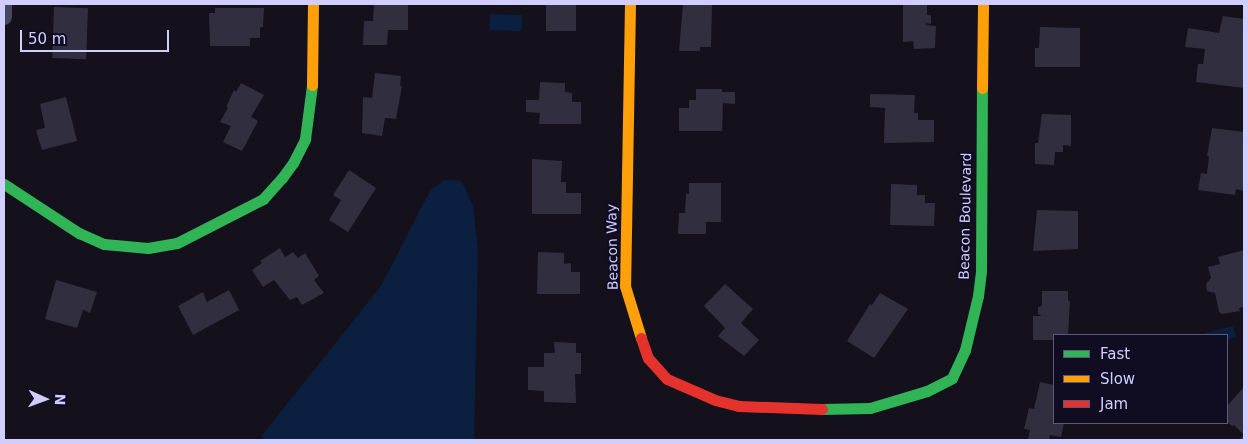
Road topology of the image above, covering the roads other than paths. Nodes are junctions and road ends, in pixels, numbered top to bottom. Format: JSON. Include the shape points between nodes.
{"nodes":[{"id":1,"x":4,"y":4,"type":"edge"},
{"id":2,"x":313,"y":4,"type":"edge"},
{"id":3,"x":630,"y":4,"type":"edge"},
{"id":4,"x":983,"y":4,"type":"edge"},
{"id":5,"x":4,"y":17,"type":"edge"},
{"id":6,"x":4,"y":184,"type":"edge"},
{"id":7,"x":910,"y":395,"type":"joint"}],
"edges":[{"from":1,"to":5,"type":"street"},
{"from":2,"to":6,"type":"street","via":[[312,94],[305,139],[282,178],[264,198],[250,207],[177,243],[148,248],[123,247],[104,244],[79,233]]},
{"from":3,"to":7,"type":"street","name":"Beacon Way","via":[[626,286],[648,358],[667,379],[707,397],[739,406],[850,410],[870,408]]},
{"from":4,"to":7,"type":"street","name":"Beacon Boulevard","via":[[978,296],[966,350],[952,378],[927,391]]}]}
